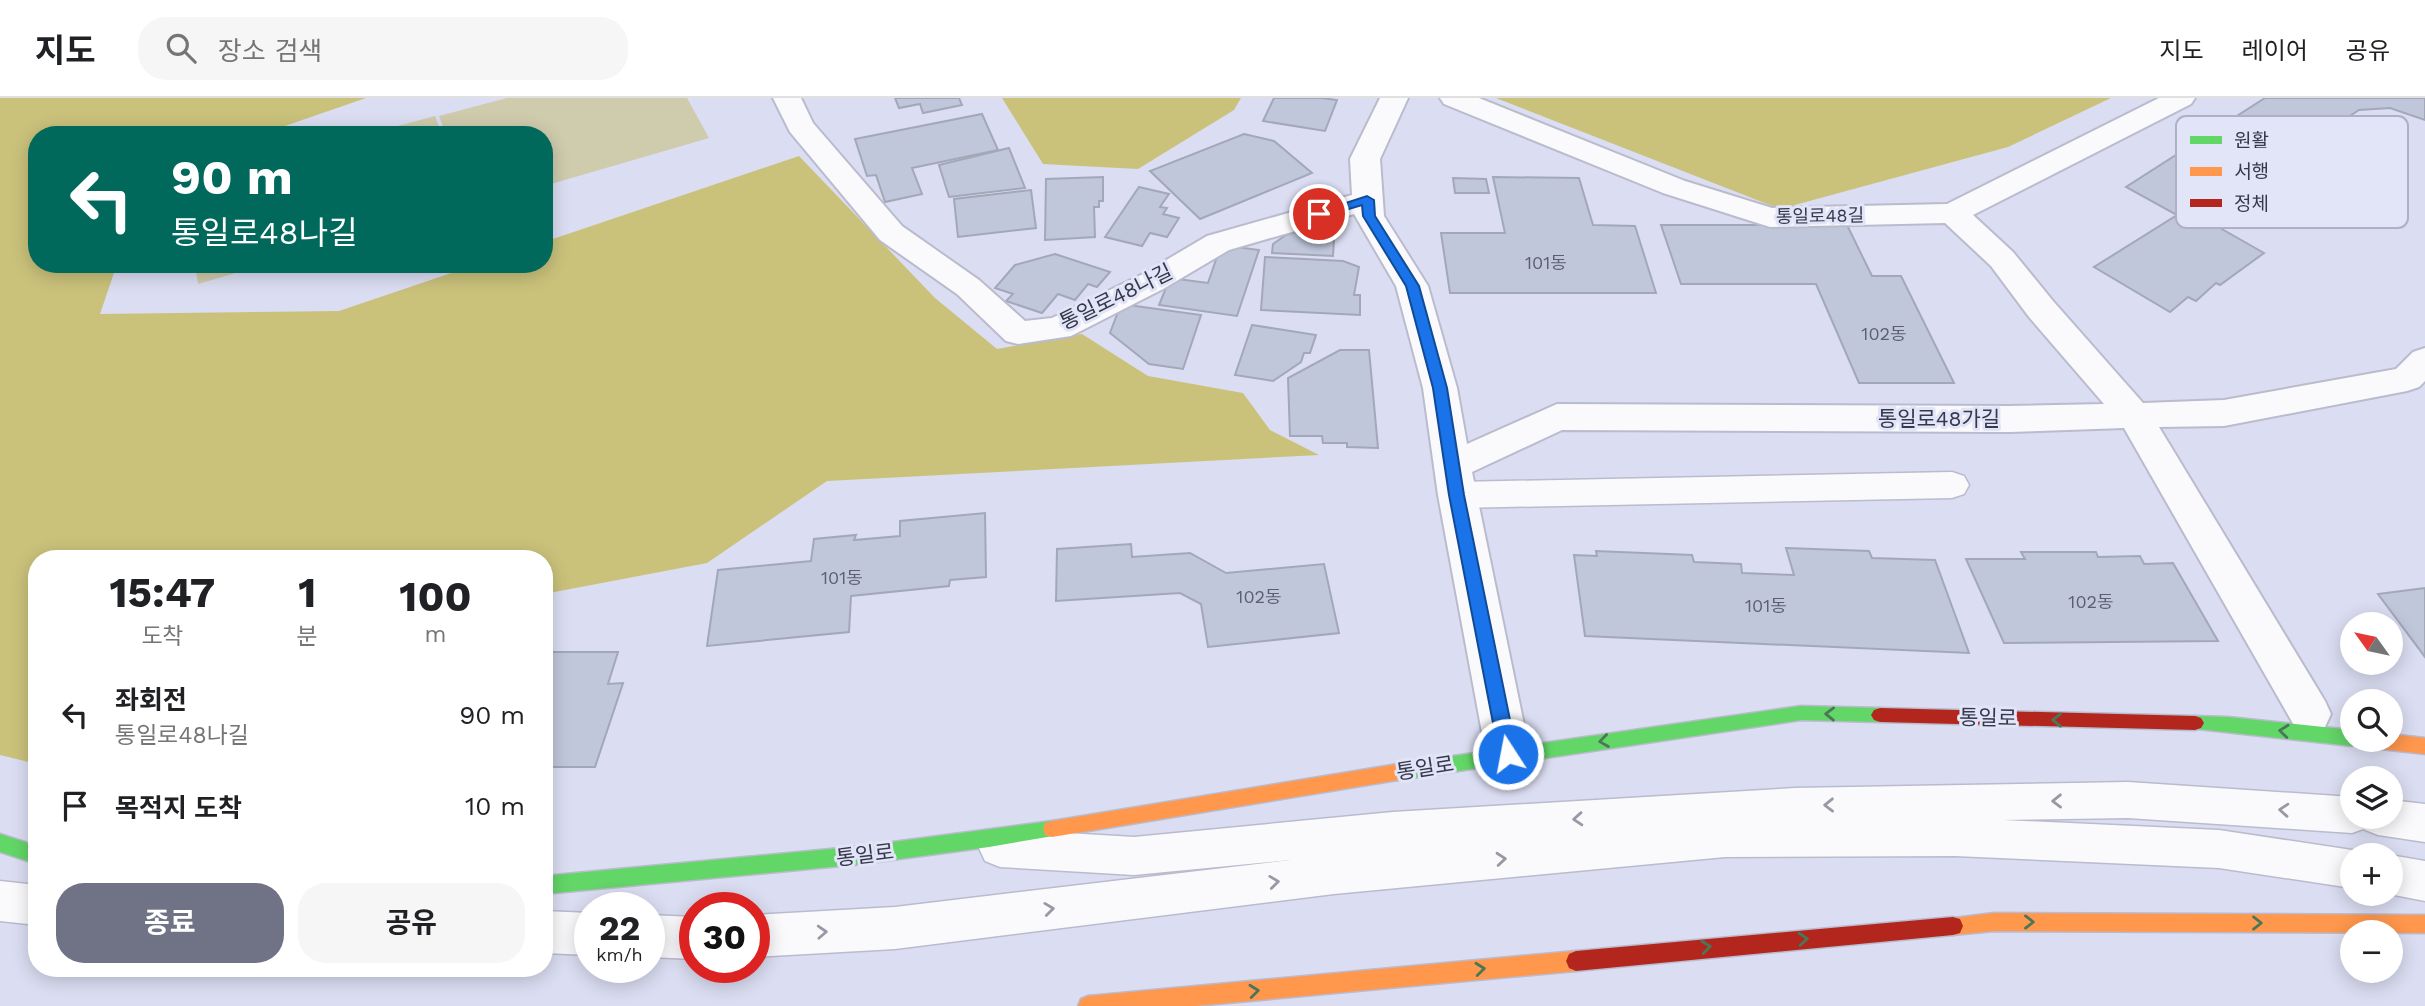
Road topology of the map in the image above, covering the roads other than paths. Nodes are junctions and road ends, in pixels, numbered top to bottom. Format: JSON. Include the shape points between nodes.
{"nodes":[{"id":1,"x":788,"y":98,"type":"edge"},
{"id":2,"x":1394,"y":98,"type":"edge"},
{"id":3,"x":1454,"y":98,"type":"edge"},
{"id":4,"x":2181,"y":98,"type":"edge"},
{"id":5,"x":1367,"y":200,"type":"junction"},
{"id":6,"x":1953,"y":213,"type":"junction"},
{"id":7,"x":2425,"y":360,"type":"edge"},
{"id":8,"x":2134,"y":415,"type":"junction"},
{"id":9,"x":1454,"y":480,"type":"junction"},
{"id":10,"x":1952,"y":485,"type":"dead end"},
{"id":11,"x":2310,"y":714,"type":"dead end"},
{"id":12,"x":2340,"y":737,"type":"edge"},
{"id":13,"x":2403,"y":744,"type":"edge"},
{"id":14,"x":2425,"y":746,"type":"edge"},
{"id":15,"x":1508,"y":754,"type":"junction"},
{"id":16,"x":2340,"y":814,"type":"edge"},
{"id":17,"x":2403,"y":820,"type":"edge"},
{"id":18,"x":2425,"y":822,"type":"edge"},
{"id":19,"x":0,"y":843,"type":"edge"},
{"id":20,"x":955,"y":845,"type":"junction"},
{"id":21,"x":28,"y":852,"type":"edge"},
{"id":22,"x":2340,"y":867,"type":"edge"},
{"id":23,"x":2403,"y":878,"type":"edge"},
{"id":24,"x":2425,"y":881,"type":"edge"},
{"id":25,"x":553,"y":884,"type":"edge"},
{"id":26,"x":0,"y":901,"type":"edge"},
{"id":27,"x":28,"y":904,"type":"edge"},
{"id":28,"x":2425,"y":924,"type":"edge"},
{"id":29,"x":553,"y":932,"type":"edge"},
{"id":30,"x":574,"y":933,"type":"edge"},
{"id":31,"x":770,"y":935,"type":"edge"},
{"id":32,"x":1088,"y":1006,"type":"edge"}],
"edges":[{"from":1,"to":5,"type":"street","name":"통일로48나길","via":[[800,126],[891,233],[968,287],[1018,333],[1059,328],[1218,243]]},
{"from":2,"to":5,"type":"street","via":[[1365,159]]},
{"from":3,"to":6,"type":"street","name":"통일로48길","via":[[1674,187],[1770,218]]},
{"from":4,"to":6,"type":"street","name":"통일로48길"},
{"from":5,"to":9,"type":"street","via":[[1369,216],[1412,286],[1440,388]]},
{"from":6,"to":8,"type":"street","via":[[2002,259]]},
{"from":7,"to":8,"type":"street","name":"통일로48가길","via":[[2407,379],[2224,413]]},
{"from":8,"to":9,"type":"street","name":"통일로48가길","via":[[2009,419],[1557,417]]},
{"from":8,"to":11,"type":"street"},
{"from":9,"to":10,"type":"lane"},
{"from":9,"to":15,"type":"street"},
{"from":12,"to":15,"type":"main road","name":"통일로","one_way":true,"via":[[2228,724],[1801,713]]},
{"from":13,"to":14,"type":"main road"},
{"from":15,"to":20,"type":"main road","name":"통일로"},
{"from":16,"to":20,"type":"lane","one_way":true,"via":[[2128,800],[1795,806],[1392,831],[1134,856]]},
{"from":17,"to":18,"type":"lane"},
{"from":19,"to":21,"type":"main road"},
{"from":20,"to":25,"type":"main road","name":"통일로"},
{"from":31,"to":22,"type":"lane","one_way":true,"via":[[895,928],[1334,874],[1725,838],[1955,837],[2219,849]]},
{"from":23,"to":24,"type":"lane"},
{"from":26,"to":27,"type":"lane"},
{"from":32,"to":28,"type":"main road","one_way":true,"via":[[1994,922]]},
{"from":29,"to":30,"type":"lane"}]}
